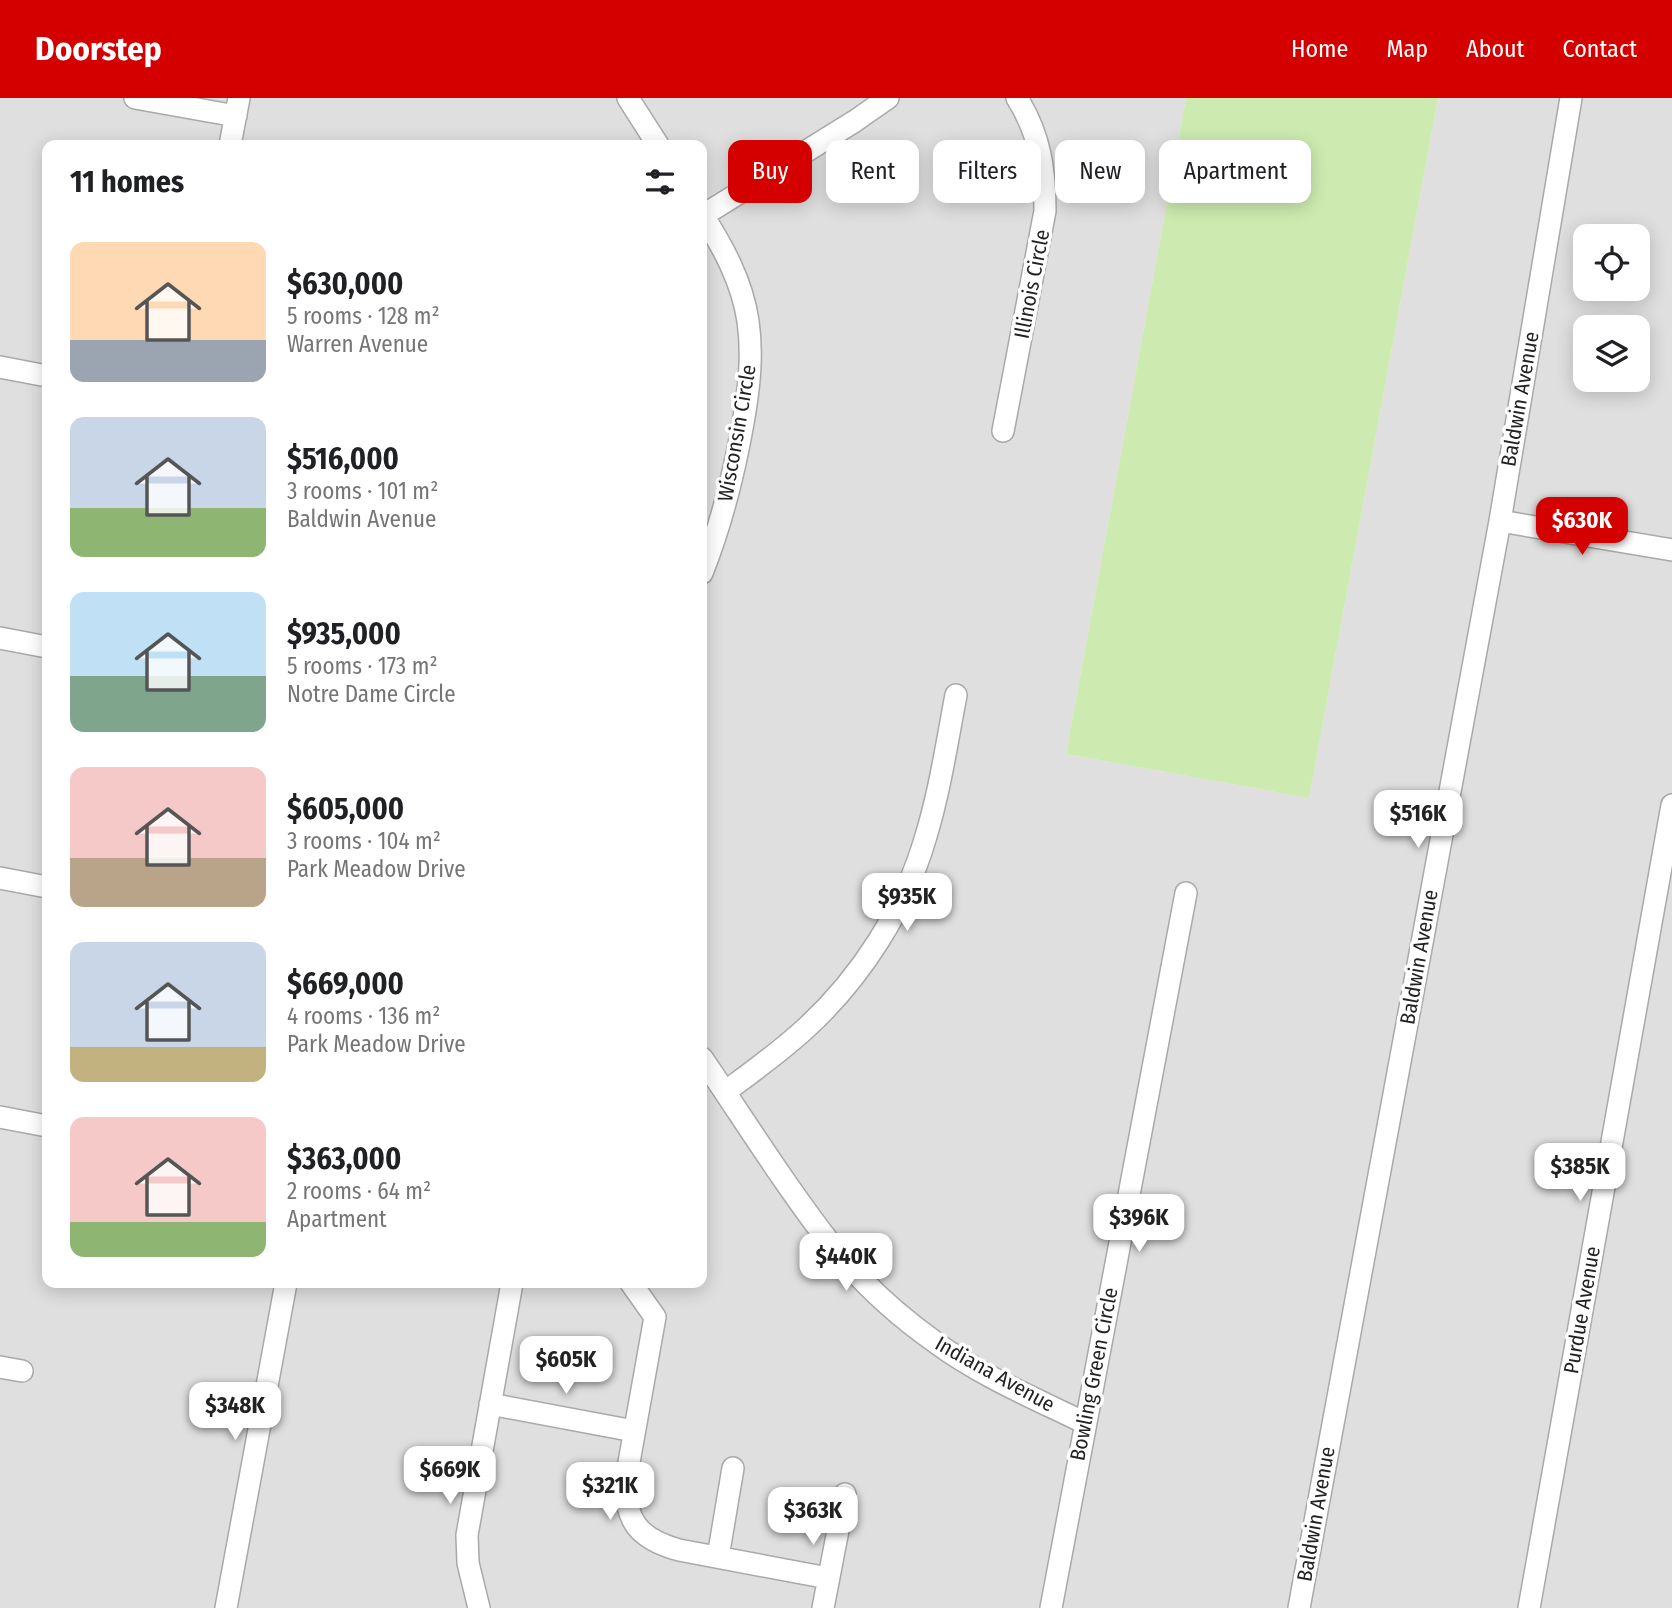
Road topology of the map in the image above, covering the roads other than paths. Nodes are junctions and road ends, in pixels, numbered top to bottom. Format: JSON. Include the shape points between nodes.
{"nodes":[{"id":1,"x":135,"y":98,"type":"edge"},
{"id":2,"x":628,"y":98,"type":"edge"},
{"id":3,"x":888,"y":98,"type":"edge"},
{"id":4,"x":1017,"y":98,"type":"edge"},
{"id":5,"x":1571,"y":98,"type":"edge"},
{"id":6,"x":237,"y":107,"type":"edge"},
{"id":7,"x":231,"y":140,"type":"edge"},
{"id":8,"x":655,"y":140,"type":"edge"},
{"id":9,"x":707,"y":212,"type":"edge"},
{"id":10,"x":707,"y":223,"type":"edge"},
{"id":11,"x":0,"y":367,"type":"edge"},
{"id":12,"x":42,"y":375,"type":"edge"},
{"id":13,"x":1003,"y":431,"type":"dead end"},
{"id":14,"x":1500,"y":521,"type":"junction"},
{"id":15,"x":1672,"y":550,"type":"edge"},
{"id":16,"x":707,"y":558,"type":"edge"},
{"id":17,"x":0,"y":638,"type":"edge"},
{"id":18,"x":42,"y":646,"type":"edge"},
{"id":19,"x":956,"y":695,"type":"dead end"},
{"id":20,"x":1672,"y":805,"type":"edge"},
{"id":21,"x":0,"y":878,"type":"edge"},
{"id":22,"x":42,"y":886,"type":"edge"},
{"id":23,"x":1186,"y":892,"type":"dead end"},
{"id":24,"x":707,"y":1065,"type":"edge"},
{"id":25,"x":725,"y":1092,"type":"junction"},
{"id":26,"x":0,"y":1117,"type":"edge"},
{"id":27,"x":42,"y":1125,"type":"edge"},
{"id":28,"x":285,"y":1288,"type":"edge"},
{"id":29,"x":511,"y":1288,"type":"edge"},
{"id":30,"x":635,"y":1288,"type":"edge"},
{"id":31,"x":0,"y":1367,"type":"edge"},
{"id":32,"x":22,"y":1371,"type":"dead end"},
{"id":33,"x":490,"y":1404,"type":"junction"},
{"id":34,"x":1085,"y":1423,"type":"junction"},
{"id":35,"x":634,"y":1431,"type":"junction"},
{"id":36,"x":733,"y":1468,"type":"dead end"},
{"id":37,"x":845,"y":1494,"type":"dead end"},
{"id":38,"x":718,"y":1558,"type":"junction"},
{"id":39,"x":828,"y":1577,"type":"junction"},
{"id":40,"x":226,"y":1608,"type":"edge"},
{"id":41,"x":479,"y":1608,"type":"edge"},
{"id":42,"x":823,"y":1608,"type":"edge"},
{"id":43,"x":1051,"y":1608,"type":"edge"},
{"id":44,"x":1299,"y":1608,"type":"edge"},
{"id":45,"x":1528,"y":1608,"type":"edge"}],
"edges":[{"from":1,"to":6,"type":"street"},
{"from":2,"to":8,"type":"street"},
{"from":3,"to":9,"type":"street"},
{"from":4,"to":13,"type":"street","name":"Illinois Circle","via":[[1040,150],[1045,211]]},
{"from":5,"to":14,"type":"street","name":"Baldwin Avenue"},
{"from":6,"to":7,"type":"street"},
{"from":10,"to":16,"type":"street","name":"Wisconsin Circle","via":[[737,281],[748,320],[751,361],[739,447]]},
{"from":11,"to":12,"type":"street"},
{"from":14,"to":15,"type":"street"},
{"from":14,"to":44,"type":"street","name":"Baldwin Avenue"},
{"from":17,"to":18,"type":"street"},
{"from":19,"to":25,"type":"street","via":[[926,836],[878,940],[832,1001],[805,1028]]},
{"from":20,"to":45,"type":"street","name":"Purdue Avenue"},
{"from":21,"to":22,"type":"street"},
{"from":23,"to":34,"type":"street","name":"Bowling Green Circle"},
{"from":24,"to":25,"type":"street","name":"Indiana Avenue"},
{"from":25,"to":34,"type":"street","name":"Indiana Avenue","via":[[807,1212],[891,1306],[974,1368]]},
{"from":26,"to":27,"type":"street"},
{"from":28,"to":40,"type":"street"},
{"from":29,"to":33,"type":"street"},
{"from":30,"to":35,"type":"street","via":[[655,1317]]},
{"from":31,"to":32,"type":"street"},
{"from":33,"to":35,"type":"street"},
{"from":33,"to":41,"type":"street","via":[[467,1535],[468,1563]]},
{"from":34,"to":43,"type":"street","name":"Bowling Green Circle"},
{"from":35,"to":38,"type":"street","via":[[626,1479],[629,1514],[641,1532],[664,1546]]},
{"from":36,"to":38,"type":"street"},
{"from":37,"to":39,"type":"street"},
{"from":38,"to":39,"type":"street"},
{"from":39,"to":42,"type":"street"}]}
